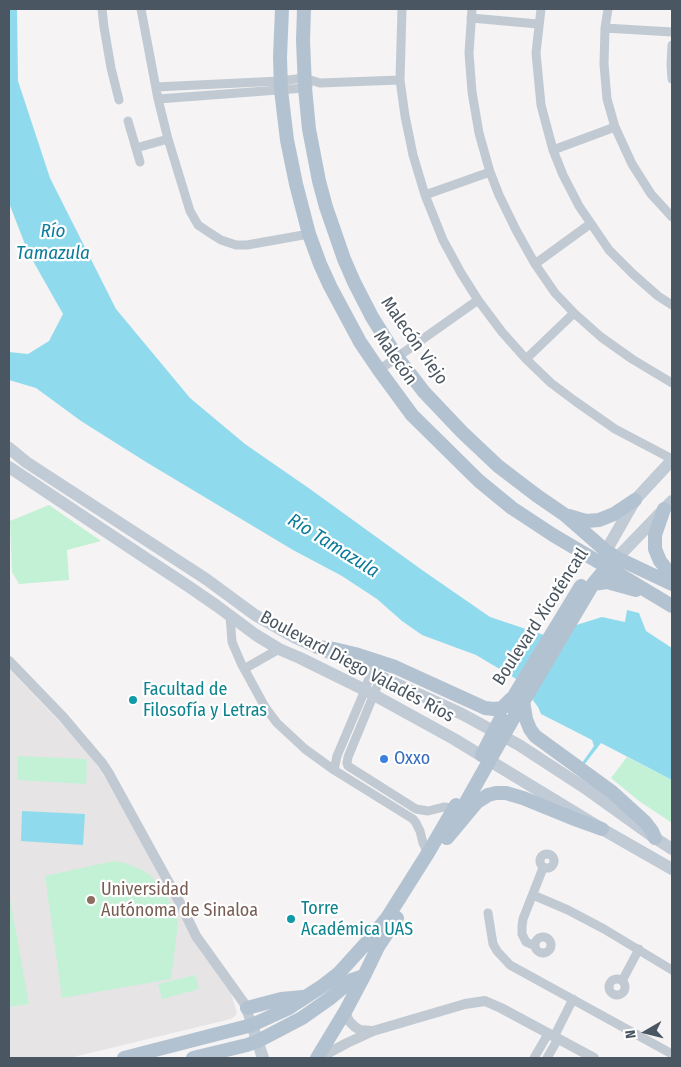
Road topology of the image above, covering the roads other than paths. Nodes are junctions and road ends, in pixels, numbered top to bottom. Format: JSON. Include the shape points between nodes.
{"nodes":[{"id":1,"x":102,"y":9,"type":"edge"},
{"id":2,"x":141,"y":9,"type":"edge"},
{"id":3,"x":282,"y":9,"type":"edge"},
{"id":4,"x":304,"y":9,"type":"edge"},
{"id":5,"x":402,"y":9,"type":"edge"},
{"id":6,"x":541,"y":9,"type":"edge"},
{"id":7,"x":608,"y":9,"type":"edge"},
{"id":8,"x":471,"y":13,"type":"edge"},
{"id":9,"x":538,"y":24,"type":"junction"},
{"id":10,"x":605,"y":28,"type":"junction"},
{"id":11,"x":672,"y":32,"type":"edge"},
{"id":12,"x":672,"y":45,"type":"edge"},
{"id":13,"x":672,"y":79,"type":"edge"},
{"id":14,"x":400,"y":80,"type":"junction"},
{"id":15,"x":304,"y":83,"type":"junction"},
{"id":16,"x":281,"y":86,"type":"junction"},
{"id":17,"x":156,"y":87,"type":"junction"},
{"id":18,"x":158,"y":99,"type":"junction"},
{"id":19,"x":119,"y":100,"type":"dead end"},
{"id":20,"x":128,"y":121,"type":"dead end"},
{"id":21,"x":614,"y":128,"type":"junction"},
{"id":22,"x":168,"y":139,"type":"junction"},
{"id":23,"x":136,"y":148,"type":"junction"},
{"id":24,"x":553,"y":150,"type":"junction"},
{"id":25,"x":140,"y":162,"type":"dead end"},
{"id":26,"x":490,"y":172,"type":"junction"},
{"id":27,"x":425,"y":195,"type":"junction"},
{"id":28,"x":672,"y":217,"type":"edge"},
{"id":29,"x":590,"y":224,"type":"junction"},
{"id":30,"x":309,"y":234,"type":"junction"},
{"id":31,"x":535,"y":264,"type":"junction"},
{"id":32,"x":478,"y":300,"type":"junction"},
{"id":33,"x":672,"y":305,"type":"edge"},
{"id":34,"x":574,"y":313,"type":"junction"},
{"id":35,"x":398,"y":357,"type":"junction"},
{"id":36,"x":526,"y":359,"type":"junction"},
{"id":37,"x":379,"y":370,"type":"junction"},
{"id":38,"x":672,"y":383,"type":"edge"},
{"id":39,"x":9,"y":448,"type":"edge"},
{"id":40,"x":672,"y":459,"type":"edge"},
{"id":41,"x":9,"y":466,"type":"edge"},
{"id":42,"x":634,"y":500,"type":"junction"},
{"id":43,"x":668,"y":505,"type":"edge"},
{"id":44,"x":565,"y":515,"type":"junction"},
{"id":45,"x":607,"y":559,"type":"junction"},
{"id":46,"x":672,"y":576,"type":"edge"},
{"id":47,"x":672,"y":584,"type":"edge"},
{"id":48,"x":589,"y":585,"type":"junction"},
{"id":49,"x":649,"y":592,"type":"junction"},
{"id":50,"x":672,"y":606,"type":"edge"},
{"id":51,"x":230,"y":616,"type":"junction"},
{"id":52,"x":317,"y":647,"type":"junction"},
{"id":53,"x":279,"y":649,"type":"junction"},
{"id":54,"x":9,"y":661,"type":"edge"},
{"id":55,"x":244,"y":669,"type":"junction"},
{"id":56,"x":376,"y":675,"type":"junction"},
{"id":57,"x":370,"y":692,"type":"junction"},
{"id":58,"x":517,"y":700,"type":"junction"},
{"id":59,"x":334,"y":770,"type":"junction"},
{"id":60,"x":457,"y":808,"type":"junction"},
{"id":61,"x":602,"y":828,"type":"junction"},
{"id":62,"x":447,"y":838,"type":"junction"},
{"id":63,"x":655,"y":838,"type":"junction"},
{"id":64,"x":672,"y":849,"type":"edge"},
{"id":65,"x":428,"y":853,"type":"junction"},
{"id":66,"x":543,"y":868,"type":"dead end"},
{"id":67,"x":672,"y":869,"type":"edge"},
{"id":68,"x":533,"y":895,"type":"junction"},
{"id":69,"x":488,"y":913,"type":"dead end"},
{"id":70,"x":535,"y":946,"type":"dead end"},
{"id":71,"x":639,"y":949,"type":"junction"},
{"id":72,"x":672,"y":970,"type":"edge"},
{"id":73,"x":364,"y":976,"type":"junction"},
{"id":74,"x":622,"y":981,"type":"dead end"},
{"id":75,"x":306,"y":996,"type":"junction"},
{"id":76,"x":573,"y":999,"type":"junction"},
{"id":77,"x":247,"y":1008,"type":"junction"},
{"id":78,"x":346,"y":1010,"type":"junction"},
{"id":79,"x":252,"y":1025,"type":"junction"},
{"id":80,"x":373,"y":1031,"type":"junction"},
{"id":81,"x":553,"y":1037,"type":"junction"},
{"id":82,"x":258,"y":1041,"type":"junction"},
{"id":83,"x":672,"y":1054,"type":"edge"},
{"id":84,"x":124,"y":1058,"type":"edge"},
{"id":85,"x":201,"y":1058,"type":"edge"},
{"id":86,"x":263,"y":1058,"type":"edge"},
{"id":87,"x":318,"y":1058,"type":"edge"},
{"id":88,"x":534,"y":1058,"type":"edge"},
{"id":89,"x":547,"y":1058,"type":"edge"},
{"id":90,"x":594,"y":1058,"type":"edge"}],
"edges":[{"from":1,"to":19,"type":"street"},
{"from":2,"to":17,"type":"street"},
{"from":3,"to":16,"type":"main road","name":"Malecón"},
{"from":4,"to":15,"type":"main road","name":"Malecón Viejo"},
{"from":5,"to":14,"type":"street"},
{"from":6,"to":9,"type":"street"},
{"from":7,"to":10,"type":"street"},
{"from":8,"to":9,"type":"street"},
{"from":8,"to":26,"type":"street","via":[[469,53],[472,92]]},
{"from":9,"to":24,"type":"street","via":[[538,80]]},
{"from":10,"to":11,"type":"street"},
{"from":10,"to":21,"type":"street","via":[[607,99]]},
{"from":12,"to":13,"type":"street"},
{"from":14,"to":15,"type":"street"},
{"from":14,"to":27,"type":"street","via":[[413,155]]},
{"from":15,"to":16,"type":"street"},
{"from":15,"to":35,"type":"main road","name":"Malecón Viejo","via":[[309,129],[329,217],[354,282]]},
{"from":16,"to":17,"type":"street"},
{"from":16,"to":18,"type":"street"},
{"from":16,"to":30,"type":"main road","name":"Malecón","via":[[287,140]]},
{"from":17,"to":18,"type":"street"},
{"from":18,"to":22,"type":"street"},
{"from":20,"to":23,"type":"street"},
{"from":21,"to":24,"type":"street"},
{"from":21,"to":28,"type":"street","via":[[651,194]]},
{"from":22,"to":23,"type":"street"},
{"from":22,"to":30,"type":"street","via":[[190,211],[198,225],[227,242],[247,245]]},
{"from":23,"to":25,"type":"street"},
{"from":24,"to":29,"type":"street","via":[[563,176]]},
{"from":26,"to":27,"type":"street"},
{"from":26,"to":31,"type":"street"},
{"from":27,"to":32,"type":"street","via":[[442,240]]},
{"from":29,"to":31,"type":"street"},
{"from":29,"to":33,"type":"street","via":[[609,250],[633,274]]},
{"from":30,"to":37,"type":"main road","name":"Malecón","via":[[330,286]]},
{"from":31,"to":34,"type":"street"},
{"from":32,"to":35,"type":"street"},
{"from":32,"to":36,"type":"street"},
{"from":34,"to":36,"type":"street"},
{"from":34,"to":38,"type":"street","via":[[632,359]]},
{"from":35,"to":37,"type":"street"},
{"from":35,"to":44,"type":"main road","name":"Malecón Viejo","via":[[424,392],[462,432],[498,466]]},
{"from":36,"to":40,"type":"street","via":[[551,383],[615,429]]},
{"from":37,"to":45,"type":"main road","name":"Malecón","via":[[412,415],[479,481],[553,535]]},
{"from":39,"to":52,"type":"main road","name":"Boulevard Diego Valadés Ríos","via":[[246,609]]},
{"from":40,"to":42,"type":"main road","name":"Boulevard Xicoténcatl"},
{"from":41,"to":51,"type":"main road","name":"Boulevard Diego Valadés Ríos"},
{"from":42,"to":44,"type":"main road","via":[[599,520],[586,521]]},
{"from":42,"to":45,"type":"main road","name":"Boulevard Xicoténcatl"},
{"from":43,"to":45,"type":"main road","name":"Boulevard Xicoténcatl"},
{"from":43,"to":46,"type":"main road","via":[[655,535],[655,549]]},
{"from":44,"to":45,"type":"main road","name":"Malecón Viejo"},
{"from":45,"to":47,"type":"main road","name":"Malecón Viejo"},
{"from":45,"to":48,"type":"main road","name":"Boulevard Xicoténcatl"},
{"from":45,"to":49,"type":"main road","name":"Malecón"},
{"from":48,"to":49,"type":"main road","via":[[610,582]]},
{"from":48,"to":58,"type":"main road","name":"Boulevard Xicoténcatl"},
{"from":49,"to":50,"type":"main road","name":"Malecón"},
{"from":51,"to":53,"type":"main road","name":"Boulevard Diego Valadés Ríos"},
{"from":51,"to":55,"type":"street","via":[[232,642]]},
{"from":52,"to":56,"type":"main road","name":"Boulevard Diego Valadés Ríos"},
{"from":52,"to":58,"type":"main road","via":[[355,654],[394,667],[485,708],[502,708]]},
{"from":53,"to":55,"type":"street"},
{"from":53,"to":57,"type":"main road","name":"Boulevard Diego Valadés Ríos"},
{"from":54,"to":77,"type":"street","via":[[102,763],[196,936]]},
{"from":55,"to":59,"type":"street","via":[[264,707],[277,723]]},
{"from":56,"to":57,"type":"street"},
{"from":56,"to":63,"type":"main road","name":"Boulevard Diego Valadés Ríos","via":[[462,714],[519,745]]},
{"from":57,"to":59,"type":"street","via":[[337,756]]},
{"from":57,"to":60,"type":"street","via":[[348,757],[348,766],[416,809]]},
{"from":57,"to":61,"type":"main road","name":"Boulevard Diego Valadés Ríos"},
{"from":58,"to":60,"type":"main road","name":"Boulevard Xicoténcatl","bridge":true},
{"from":58,"to":63,"type":"main road","via":[[535,736],[612,792],[645,822]]},
{"from":59,"to":65,"type":"street","via":[[413,820]]},
{"from":60,"to":62,"type":"main road"},
{"from":60,"to":65,"type":"main road"},
{"from":61,"to":62,"type":"main road","via":[[500,792],[477,802]]},
{"from":61,"to":67,"type":"main road","name":"Boulevard Diego Valadés Ríos"},
{"from":62,"to":73,"type":"main road"},
{"from":63,"to":64,"type":"main road","name":"Boulevard Diego Valadés Ríos"},
{"from":65,"to":75,"type":"main road","via":[[368,942],[339,973]]},
{"from":66,"to":68,"type":"street"},
{"from":68,"to":70,"type":"street","via":[[521,931],[526,942]]},
{"from":68,"to":71,"type":"street","via":[[568,910]]},
{"from":69,"to":76,"type":"street","via":[[493,944],[503,958],[510,965]]},
{"from":71,"to":72,"type":"street"},
{"from":71,"to":74,"type":"street"},
{"from":73,"to":78,"type":"main road"},
{"from":73,"to":82,"type":"main road","via":[[352,980],[302,1018]]},
{"from":75,"to":77,"type":"main road"},
{"from":75,"to":79,"type":"main road"},
{"from":76,"to":81,"type":"street"},
{"from":76,"to":83,"type":"street"},
{"from":77,"to":79,"type":"street"},
{"from":78,"to":80,"type":"street","via":[[355,1027]]},
{"from":78,"to":87,"type":"main road"},
{"from":79,"to":82,"type":"main road"},
{"from":79,"to":84,"type":"main road"},
{"from":80,"to":81,"type":"street","via":[[484,1001]]},
{"from":80,"to":87,"type":"street"},
{"from":81,"to":88,"type":"street"},
{"from":81,"to":89,"type":"street"},
{"from":81,"to":90,"type":"street"},
{"from":82,"to":85,"type":"main road"},
{"from":82,"to":86,"type":"main road"}]}
